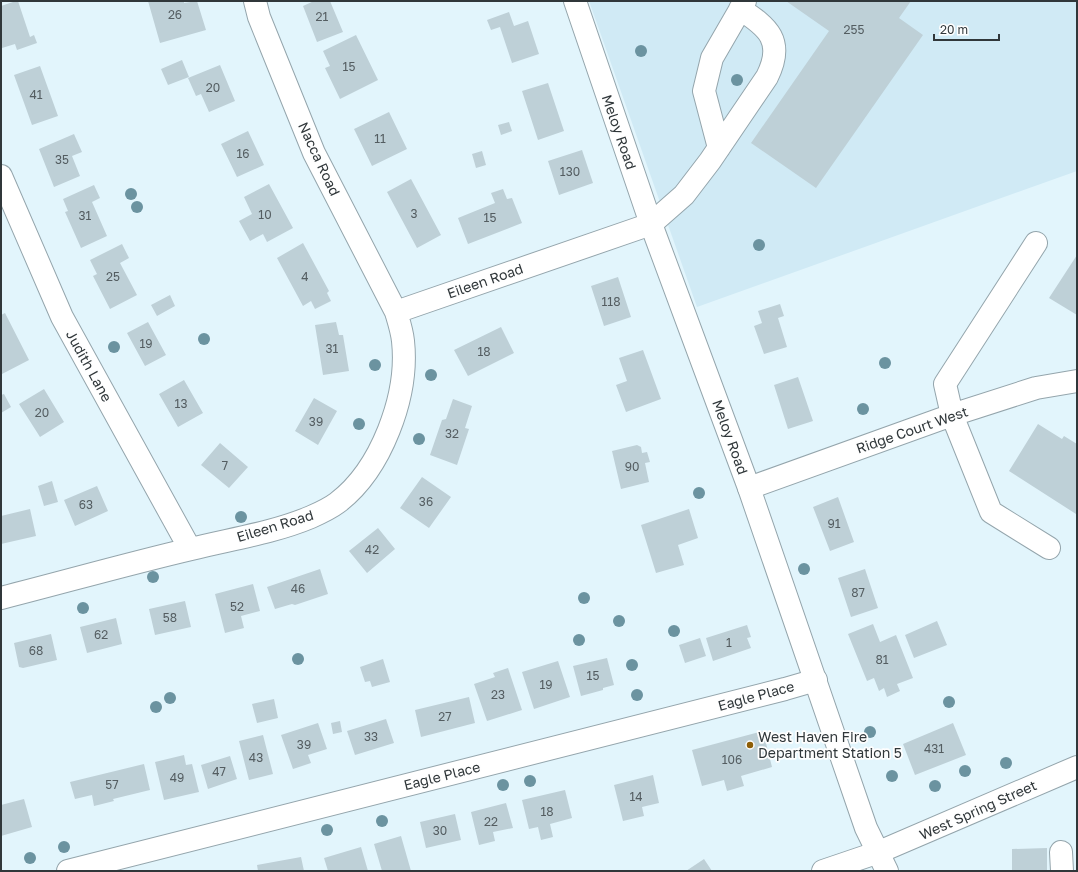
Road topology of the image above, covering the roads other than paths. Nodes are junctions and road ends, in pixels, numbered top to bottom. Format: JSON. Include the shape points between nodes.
{"nodes":[{"id":1,"x":254,"y":1,"type":"edge"},
{"id":2,"x":575,"y":1,"type":"edge"},
{"id":3,"x":743,"y":5,"type":"edge"},
{"id":4,"x":719,"y":148,"type":"junction"},
{"id":5,"x":1,"y":176,"type":"edge"},
{"id":6,"x":651,"y":224,"type":"junction"},
{"id":7,"x":1036,"y":244,"type":"dead end"},
{"id":8,"x":396,"y":312,"type":"junction"},
{"id":9,"x":1077,"y":381,"type":"edge"},
{"id":10,"x":952,"y":415,"type":"junction"},
{"id":11,"x":749,"y":488,"type":"junction"},
{"id":12,"x":1049,"y":548,"type":"dead end"},
{"id":13,"x":190,"y":549,"type":"junction"},
{"id":14,"x":1,"y":598,"type":"edge"},
{"id":15,"x":816,"y":680,"type":"junction"},
{"id":16,"x":1077,"y":767,"type":"edge"},
{"id":17,"x":883,"y":862,"type":"edge"},
{"id":18,"x":68,"y":871,"type":"edge"},
{"id":19,"x":823,"y":871,"type":"edge"}],
"edges":[{"from":1,"to":8,"type":"street","name":"Nacca Road","via":[[314,153]]},
{"from":2,"to":6,"type":"street","name":"Meloy Road"},
{"from":3,"to":4,"type":"street","via":[[712,58],[704,91]]},
{"from":3,"to":4,"type":"street","via":[[771,35],[774,63],[768,77]]},
{"from":4,"to":6,"type":"street","via":[[684,195]]},
{"from":5,"to":13,"type":"street","name":"Judith Lane","via":[[62,317]]},
{"from":6,"to":8,"type":"street","name":"Eileen Road"},
{"from":6,"to":11,"type":"street","name":"Meloy Road"},
{"from":7,"to":10,"type":"street","via":[[945,384]]},
{"from":8,"to":13,"type":"street","name":"Eileen Road","via":[[403,342],[399,396],[380,452],[360,481],[337,504],[301,521]]},
{"from":9,"to":10,"type":"street","name":"Ridge Court West","via":[[1036,388]]},
{"from":10,"to":11,"type":"street","name":"Ridge Court West"},
{"from":10,"to":12,"type":"street","via":[[992,512]]},
{"from":11,"to":15,"type":"street","name":"Meloy Road"},
{"from":13,"to":14,"type":"street","name":"Eileen Road"},
{"from":15,"to":17,"type":"street","name":"Meloy Road","via":[[866,828]]},
{"from":15,"to":18,"type":"street","name":"Eagle Place"},
{"from":16,"to":17,"type":"street","name":"West Spring Street"},
{"from":17,"to":19,"type":"street","name":"West Spring Street"}]}
